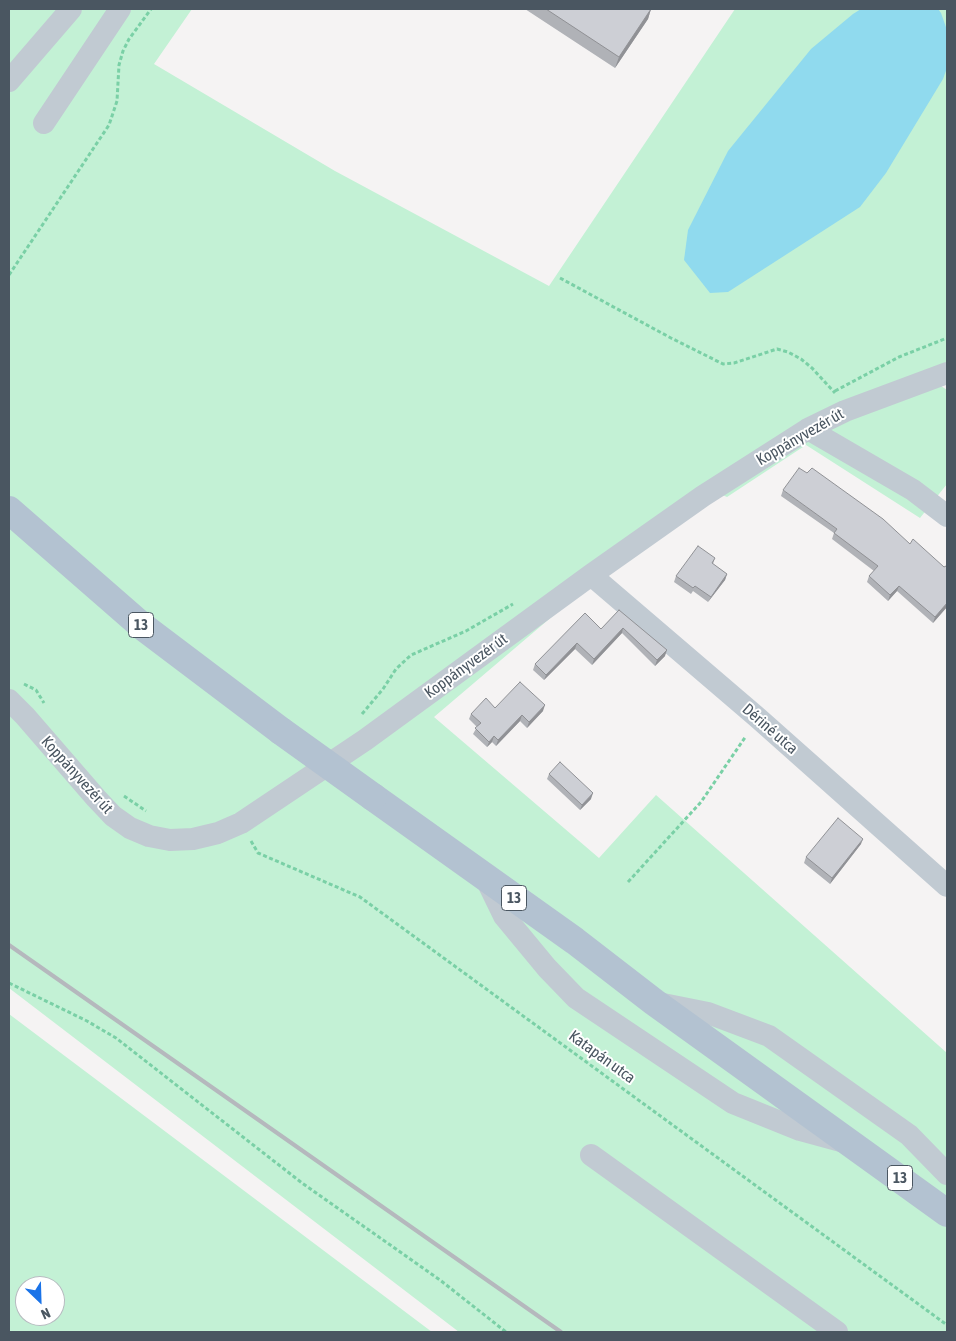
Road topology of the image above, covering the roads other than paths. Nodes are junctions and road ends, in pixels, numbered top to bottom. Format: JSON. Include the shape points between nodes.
{"nodes":[{"id":1,"x":70,"y":9,"type":"edge"},
{"id":2,"x":120,"y":9,"type":"edge"},
{"id":3,"x":9,"y":81,"type":"edge"},
{"id":4,"x":44,"y":123,"type":"dead end"},
{"id":5,"x":947,"y":373,"type":"edge"},
{"id":6,"x":808,"y":429,"type":"junction"},
{"id":7,"x":9,"y":510,"type":"edge"},
{"id":8,"x":947,"y":516,"type":"edge"},
{"id":9,"x":591,"y":575,"type":"junction"},
{"id":10,"x":15,"y":691,"type":"edge"},
{"id":11,"x":485,"y":877,"type":"junction"},
{"id":12,"x":947,"y":886,"type":"edge"},
{"id":13,"x":654,"y":1002,"type":"junction"},
{"id":14,"x":853,"y":1144,"type":"junction"},
{"id":15,"x":591,"y":1155,"type":"dead end"},
{"id":16,"x":947,"y":1174,"type":"edge"},
{"id":17,"x":947,"y":1213,"type":"edge"},
{"id":18,"x":837,"y":1332,"type":"edge"}],
"edges":[{"from":1,"to":3,"type":"street"},
{"from":2,"to":4,"type":"street"},
{"from":5,"to":6,"type":"street","name":"Koppányvezér út","via":[[845,411]]},
{"from":6,"to":8,"type":"street","via":[[913,490]]},
{"from":6,"to":9,"type":"street","name":"Koppányvezér út","via":[[703,496]]},
{"from":7,"to":11,"type":"main road","number":"13","bridge":true,"via":[[142,626],[281,731]]},
{"from":9,"to":10,"type":"street","name":"Koppányvezér út","via":[[365,740],[240,823],[193,839],[170,840],[149,836],[113,816],[25,716]]},
{"from":9,"to":12,"type":"street","name":"Dériné utca"},
{"from":11,"to":13,"type":"main road","number":"13"},
{"from":11,"to":14,"type":"street","via":[[504,916],[576,998],[733,1103],[800,1130]]},
{"from":13,"to":14,"type":"main road","number":"13"},
{"from":13,"to":16,"type":"street","via":[[708,1013],[769,1036],[909,1135]]},
{"from":14,"to":17,"type":"main road","number":"13"},
{"from":15,"to":18,"type":"street"}]}
